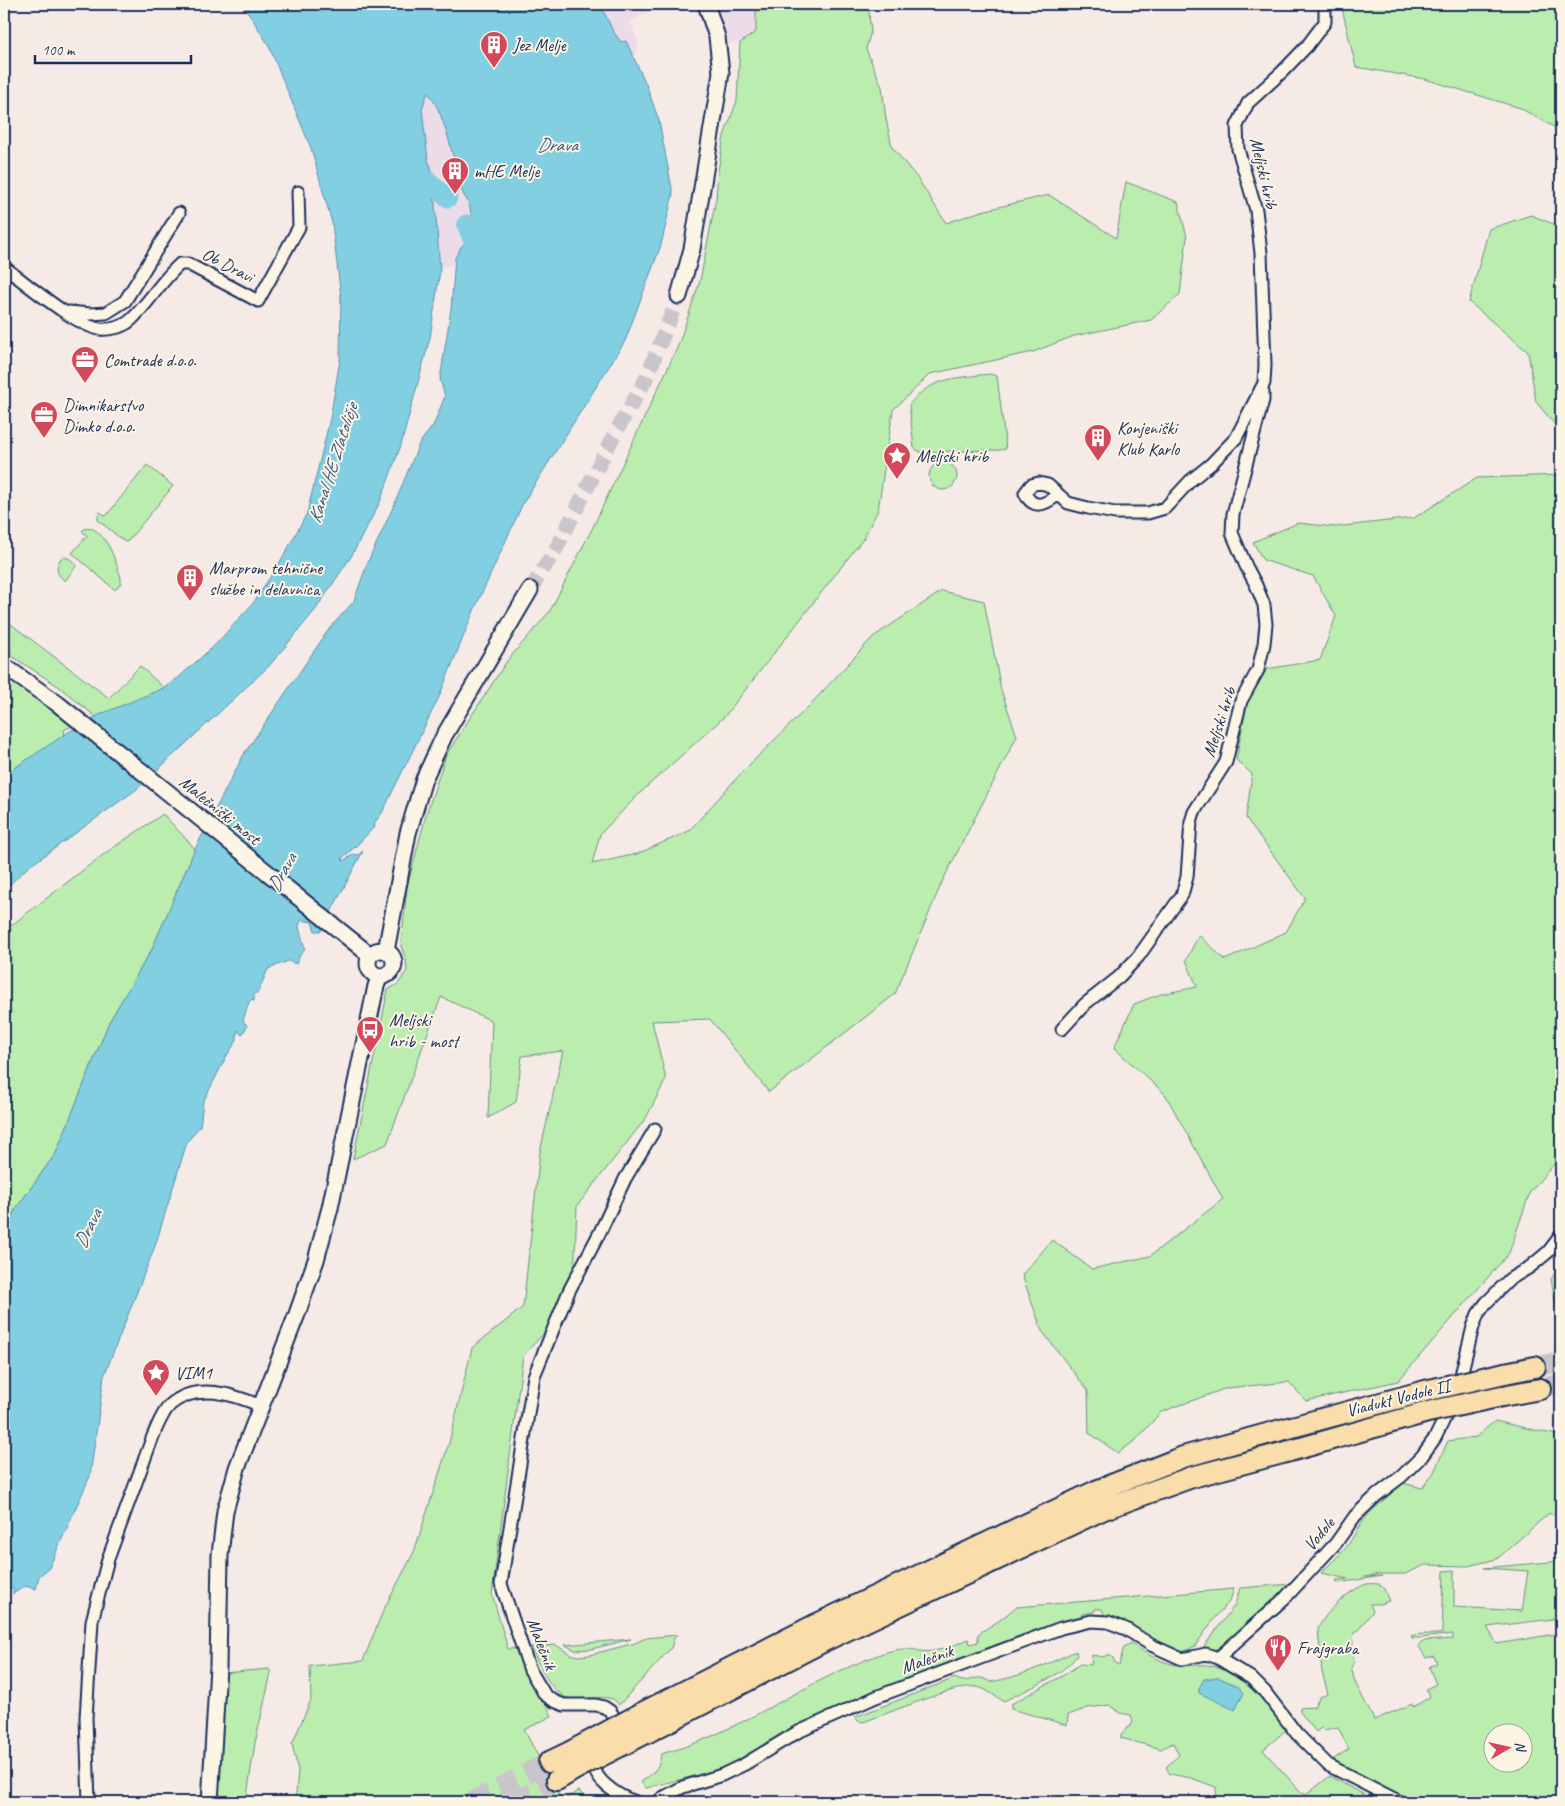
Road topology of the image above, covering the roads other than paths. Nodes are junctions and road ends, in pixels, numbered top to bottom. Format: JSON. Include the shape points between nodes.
{"nodes":[{"id":1,"x":706,"y":4,"type":"edge"},
{"id":2,"x":1323,"y":4,"type":"edge"},
{"id":3,"x":298,"y":192,"type":"dead end"},
{"id":4,"x":179,"y":213,"type":"dead end"},
{"id":5,"x":4,"y":267,"type":"edge"},
{"id":6,"x":680,"y":296,"type":"tunnel mouth"},
{"id":7,"x":64,"y":312,"type":"junction"},
{"id":8,"x":1264,"y":383,"type":"junction"},
{"id":9,"x":1057,"y":495,"type":"dead end"},
{"id":10,"x":530,"y":590,"type":"tunnel mouth"},
{"id":11,"x":4,"y":666,"type":"edge"},
{"id":12,"x":364,"y":951,"type":"junction"},
{"id":13,"x":386,"y":951,"type":"junction"},
{"id":14,"x":380,"y":976,"type":"junction"},
{"id":15,"x":1062,"y":1028,"type":"dead end"},
{"id":16,"x":655,"y":1130,"type":"dead end"},
{"id":17,"x":1561,"y":1235,"type":"edge"},
{"id":18,"x":1535,"y":1367,"type":"tunnel mouth"},
{"id":19,"x":1540,"y":1389,"type":"tunnel mouth"},
{"id":20,"x":261,"y":1406,"type":"junction"},
{"id":21,"x":1218,"y":1658,"type":"junction"},
{"id":22,"x":644,"y":1723,"type":"junction"},
{"id":23,"x":553,"y":1771,"type":"tunnel mouth"},
{"id":24,"x":89,"y":1802,"type":"edge"},
{"id":25,"x":210,"y":1802,"type":"edge"},
{"id":26,"x":636,"y":1802,"type":"edge"},
{"id":27,"x":658,"y":1802,"type":"edge"},
{"id":28,"x":1400,"y":1802,"type":"edge"}],
"edges":[{"from":1,"to":6,"type":"street","via":[[717,37],[721,73],[692,249]]},
{"from":2,"to":8,"type":"street","name":"Meljski hrib","via":[[1325,22],[1307,46],[1248,103],[1237,126],[1238,149],[1256,210],[1261,253]]},
{"from":3,"to":7,"type":"street","name":"Ob Dravi","via":[[299,227],[258,300],[188,264],[180,264],[131,320],[117,328],[100,329]]},
{"from":4,"to":7,"type":"street","via":[[125,301],[106,313]]},
{"from":5,"to":7,"type":"street","name":"Ob Dravi"},
{"from":8,"to":9,"type":"street","name":"Meljski hrib","via":[[1236,438],[1165,508],[1148,513],[1115,513],[1068,503]]},
{"from":8,"to":15,"type":"street","name":"Meljski hrib","via":[[1263,400],[1232,514],[1232,533],[1264,605],[1266,624],[1258,670],[1241,701],[1226,762],[1194,812],[1182,895],[1120,978],[1085,1004]]},
{"from":10,"to":13,"type":"street","via":[[444,736],[424,779],[408,833]]},
{"from":11,"to":12,"type":"street","name":"Malečniški most","via":[[58,704]]},
{"from":12,"to":13,"type":"street"},
{"from":12,"to":14,"type":"street","via":[[368,968]]},
{"from":13,"to":14,"type":"street","via":[[393,958],[393,967],[388,974]]},
{"from":14,"to":20,"type":"street","via":[[316,1260]]},
{"from":16,"to":26,"type":"street","name":"Malečnik","via":[[625,1179],[569,1291],[534,1376],[501,1584],[530,1670],[545,1695],[564,1705],[604,1706],[622,1727],[624,1734],[620,1740],[597,1754],[593,1762],[605,1786]]},
{"from":17,"to":21,"type":"street","name":"Vodole","via":[[1548,1252],[1510,1279],[1478,1314],[1456,1395],[1435,1438],[1422,1456],[1355,1516],[1336,1543],[1286,1597]]},
{"from":18,"to":22,"type":"highway","name":"Viadukt Vodole II","bridge":true,"via":[[1425,1391],[1183,1457],[1096,1491],[817,1624]]},
{"from":19,"to":22,"type":"highway","name":"Viadukt Vodole II","bridge":true,"via":[[1428,1412],[1192,1477],[1104,1509]]},
{"from":20,"to":24,"type":"street","via":[[227,1394],[192,1392],[170,1406],[157,1427],[108,1559],[92,1621],[86,1718]]},
{"from":20,"to":25,"type":"street","via":[[237,1468],[225,1511],[220,1555],[218,1667]]},
{"from":21,"to":27,"type":"street","name":"Malečnik","via":[[1206,1654],[1182,1659],[1151,1645],[1126,1628],[1108,1622],[1077,1623],[876,1697],[796,1733],[745,1764],[683,1787]]},
{"from":21,"to":28,"type":"street","via":[[1251,1678],[1297,1734],[1328,1765]]},
{"from":22,"to":23,"type":"highway","bridge":true}]}
